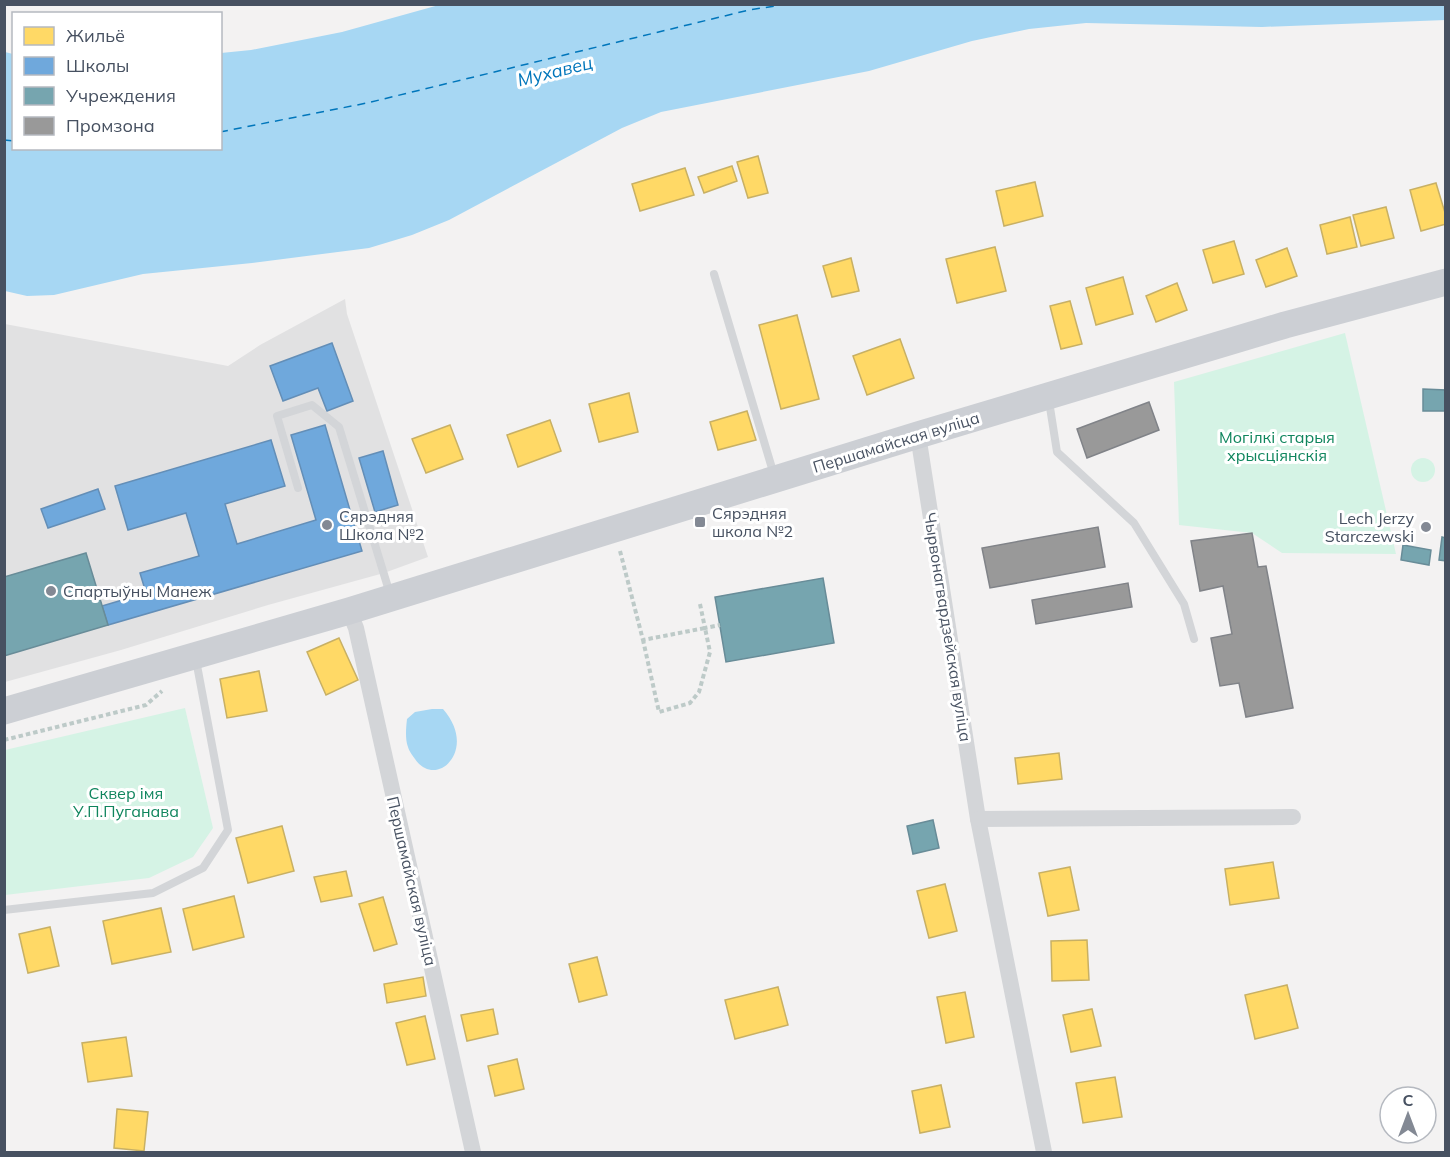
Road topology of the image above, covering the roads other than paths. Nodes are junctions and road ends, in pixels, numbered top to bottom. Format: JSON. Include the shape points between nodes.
{"nodes":[{"id":1,"x":714,"y":274,"type":"dead end"},
{"id":2,"x":1446,"y":282,"type":"edge"},
{"id":3,"x":1048,"y":397,"type":"junction"},
{"id":4,"x":918,"y":435,"type":"junction"},
{"id":5,"x":776,"y":479,"type":"junction"},
{"id":6,"x":298,"y":488,"type":"dead end"},
{"id":7,"x":391,"y":598,"type":"junction"},
{"id":8,"x":349,"y":611,"type":"junction"},
{"id":9,"x":1194,"y":639,"type":"dead end"},
{"id":10,"x":195,"y":656,"type":"junction"},
{"id":11,"x":4,"y":711,"type":"edge"},
{"id":12,"x":1293,"y":817,"type":"dead end"},
{"id":13,"x":978,"y":819,"type":"junction"},
{"id":14,"x":4,"y":910,"type":"edge"},
{"id":15,"x":473,"y":1152,"type":"edge"},
{"id":16,"x":1044,"y":1152,"type":"edge"}],
"edges":[{"from":1,"to":5,"type":"lane"},
{"from":2,"to":3,"type":"main road","name":"Першамайская вуліца","via":[[1285,325]]},
{"from":3,"to":4,"type":"main road","name":"Першамайская вуліца"},
{"from":3,"to":9,"type":"lane","via":[[1057,452],[1134,523],[1184,604]]},
{"from":4,"to":5,"type":"main road","name":"Першамайская вуліца"},
{"from":4,"to":13,"type":"street","name":"Чырвонагвардзейская вуліца"},
{"from":5,"to":7,"type":"main road","name":"Першамайская вуліца"},
{"from":6,"to":7,"type":"lane","via":[[277,416],[312,405],[339,427]]},
{"from":7,"to":8,"type":"main road","name":"Першамайская вуліца"},
{"from":8,"to":10,"type":"main road","name":"Першамайская вуліца"},
{"from":8,"to":15,"type":"street","name":"Першамайская вуліца"},
{"from":10,"to":11,"type":"main road","name":"Першамайская вуліца"},
{"from":10,"to":14,"type":"lane","via":[[228,830],[203,868],[153,893]]},
{"from":12,"to":13,"type":"street"},
{"from":13,"to":16,"type":"street","name":"Чырвонагвардзейская вуліца"}]}
